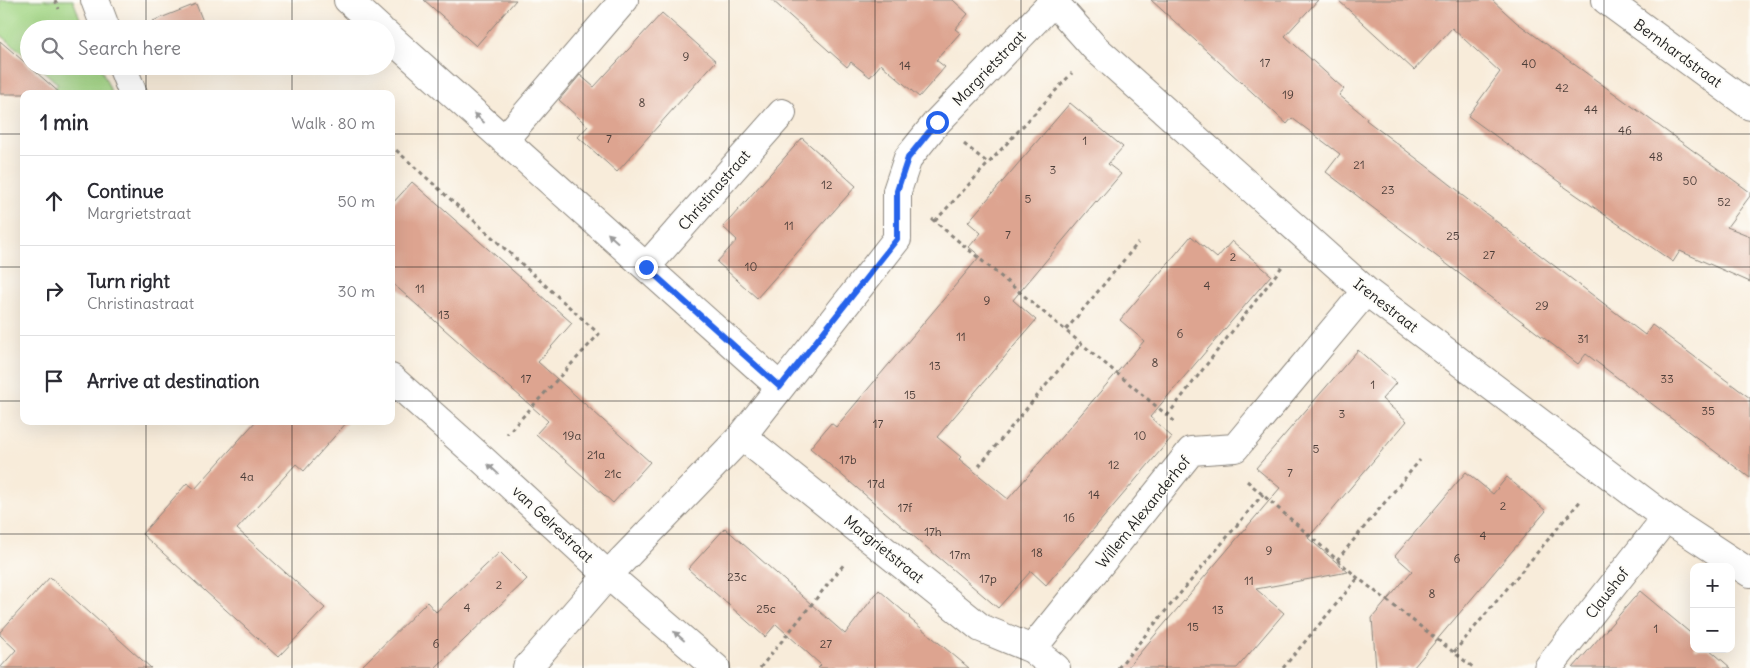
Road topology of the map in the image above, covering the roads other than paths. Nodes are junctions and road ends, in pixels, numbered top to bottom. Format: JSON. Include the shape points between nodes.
{"nodes":[{"id":1,"x":95,"y":0,"type":"edge"},
{"id":2,"x":624,"y":0,"type":"edge"},
{"id":3,"x":1053,"y":0,"type":"edge"},
{"id":4,"x":1606,"y":0,"type":"edge"},
{"id":5,"x":103,"y":20,"type":"edge"},
{"id":6,"x":395,"y":42,"type":"edge"},
{"id":7,"x":126,"y":75,"type":"edge"},
{"id":8,"x":131,"y":90,"type":"edge"},
{"id":9,"x":1750,"y":106,"type":"edge"},
{"id":10,"x":782,"y":113,"type":"dead end"},
{"id":11,"x":504,"y":140,"type":"junction"},
{"id":12,"x":646,"y":267,"type":"junction"},
{"id":13,"x":1366,"y":291,"type":"junction"},
{"id":14,"x":395,"y":382,"type":"edge"},
{"id":15,"x":780,"y":387,"type":"junction"},
{"id":16,"x":742,"y":436,"type":"junction"},
{"id":17,"x":1666,"y":518,"type":"junction"},
{"id":18,"x":1750,"y":573,"type":"edge"},
{"id":19,"x":608,"y":575,"type":"junction"},
{"id":20,"x":1032,"y":649,"type":"junction"},
{"id":21,"x":527,"y":668,"type":"edge"},
{"id":22,"x":716,"y":668,"type":"edge"},
{"id":23,"x":1056,"y":668,"type":"edge"},
{"id":24,"x":1548,"y":668,"type":"edge"}],
"edges":[{"from":1,"to":5,"type":"street"},
{"from":2,"to":11,"type":"street"},
{"from":3,"to":13,"type":"street","name":"Irenestraat","via":[[1095,48]]},
{"from":3,"to":15,"type":"street","name":"Margrietstraat","via":[[937,122],[908,158],[897,191],[897,239]]},
{"from":4,"to":9,"type":"street","name":"Bernhardstraat"},
{"from":11,"to":6,"type":"street","one_way":true},
{"from":7,"to":8,"type":"street"},
{"from":10,"to":12,"type":"street","name":"Christinastraat"},
{"from":12,"to":11,"type":"street","one_way":true},
{"from":12,"to":15,"type":"street"},
{"from":13,"to":17,"type":"street","name":"Irenestraat"},
{"from":13,"to":20,"type":"street","name":"Willem Alexanderhof","via":[[1235,448],[1191,451]]},
{"from":19,"to":14,"type":"street","name":"van Gelrestraat","one_way":true},
{"from":15,"to":16,"type":"street","name":"Margrietstraat"},
{"from":16,"to":19,"type":"street","name":"Margrietstraat"},
{"from":16,"to":20,"type":"street","name":"Margrietstraat","via":[[982,628]]},
{"from":17,"to":18,"type":"street","name":"Irenestraat"},
{"from":17,"to":24,"type":"street","name":"Claushof"},
{"from":19,"to":21,"type":"street","name":"Margrietstraat"},
{"from":22,"to":19,"type":"street","name":"van Gelrestraat","one_way":true},
{"from":20,"to":23,"type":"street"}]}
